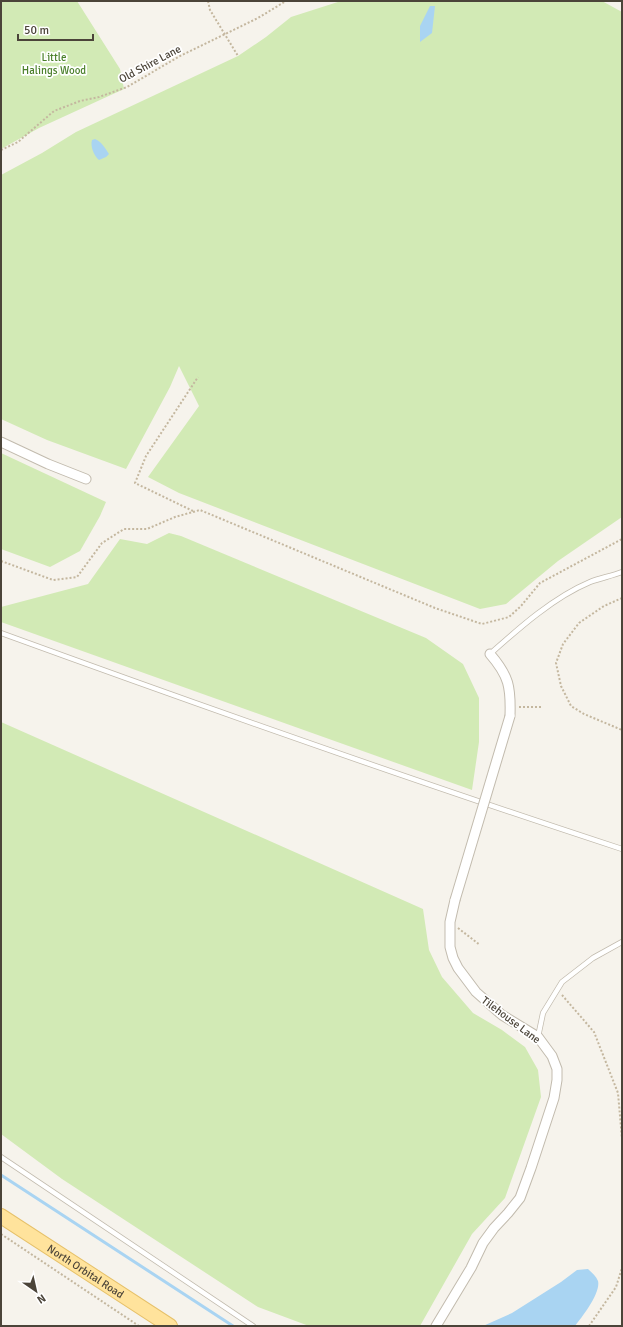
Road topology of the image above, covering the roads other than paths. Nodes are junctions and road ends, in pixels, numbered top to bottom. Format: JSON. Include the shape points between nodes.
{"nodes":[{"id":1,"x":1,"y":442,"type":"edge"},
{"id":2,"x":86,"y":480,"type":"dead end"},
{"id":3,"x":622,"y":572,"type":"edge"},
{"id":4,"x":1,"y":633,"type":"edge"},
{"id":5,"x":490,"y":654,"type":"joint"},
{"id":6,"x":622,"y":849,"type":"edge"},
{"id":7,"x":622,"y":942,"type":"edge"},
{"id":8,"x":538,"y":1037,"type":"junction"},
{"id":9,"x":1,"y":1157,"type":"edge"},
{"id":10,"x":1,"y":1216,"type":"edge"},
{"id":11,"x":170,"y":1326,"type":"edge"},
{"id":12,"x":253,"y":1326,"type":"edge"},
{"id":13,"x":436,"y":1326,"type":"edge"}],
"edges":[{"from":1,"to":2,"type":"street"},
{"from":3,"to":5,"type":"lane","via":[[590,582],[562,597],[527,622]]},
{"from":4,"to":6,"type":"lane","via":[[220,712]]},
{"from":5,"to":8,"type":"street","name":"Tilehouse Lane","bridge":true,"via":[[501,667],[509,685],[510,716],[455,900],[450,922],[450,947],[458,968],[476,992],[502,1015]]},
{"from":7,"to":8,"type":"lane","via":[[593,958],[562,982],[543,1013]]},
{"from":8,"to":13,"type":"street","name":"Tilehouse Lane","via":[[552,1056],[557,1069],[557,1080],[554,1098],[531,1168],[520,1198],[483,1243]]},
{"from":9,"to":12,"type":"lane"},
{"from":10,"to":11,"type":"main road","name":"North Orbital Road"}]}
